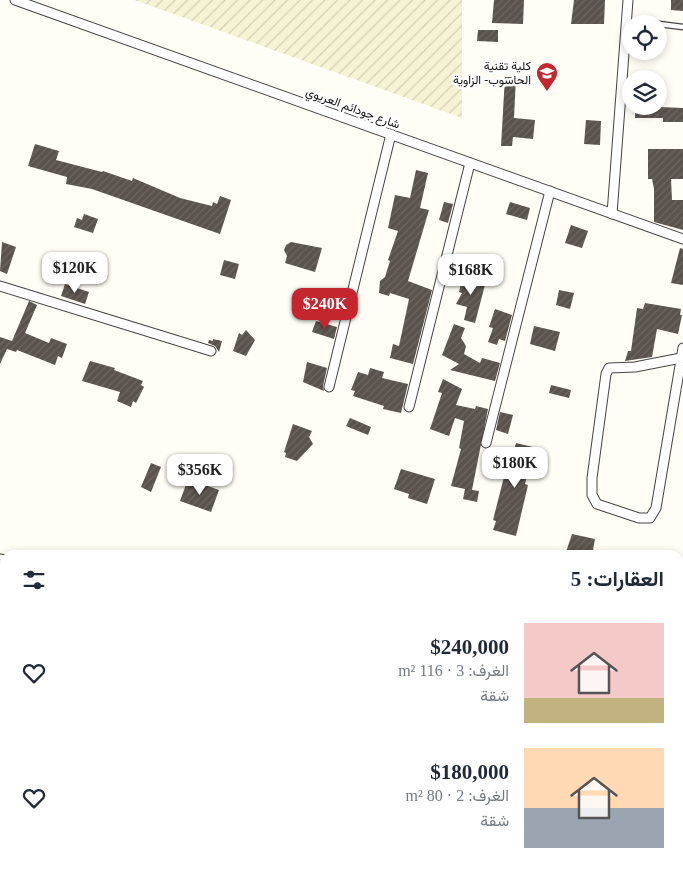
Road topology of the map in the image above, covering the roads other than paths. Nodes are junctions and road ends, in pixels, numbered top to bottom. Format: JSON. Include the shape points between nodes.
{"nodes":[{"id":1,"x":15,"y":0,"type":"edge"},
{"id":2,"x":628,"y":0,"type":"edge"},
{"id":3,"x":627,"y":15,"type":"edge"},
{"id":4,"x":667,"y":25,"type":"edge"},
{"id":5,"x":683,"y":28,"type":"edge"},
{"id":6,"x":623,"y":60,"type":"edge"},
{"id":7,"x":391,"y":134,"type":"junction"},
{"id":8,"x":470,"y":162,"type":"junction"},
{"id":9,"x":550,"y":191,"type":"junction"},
{"id":10,"x":612,"y":214,"type":"junction"},
{"id":11,"x":683,"y":239,"type":"edge"},
{"id":12,"x":0,"y":286,"type":"edge"},
{"id":13,"x":683,"y":348,"type":"edge"},
{"id":14,"x":211,"y":352,"type":"dead end"},
{"id":15,"x":681,"y":358,"type":"junction"},
{"id":16,"x":329,"y":387,"type":"dead end"},
{"id":17,"x":409,"y":407,"type":"dead end"},
{"id":18,"x":486,"y":443,"type":"dead end"}],
"edges":[{"from":1,"to":7,"type":"street","name":"شارع جودائم العريوي"},
{"from":2,"to":3,"type":"street"},
{"from":4,"to":5,"type":"lane"},
{"from":6,"to":10,"type":"street"},
{"from":7,"to":8,"type":"street","name":"شارع جودائم العريوي"},
{"from":7,"to":16,"type":"street"},
{"from":8,"to":9,"type":"street","name":"شارع جودائم العريوي"},
{"from":8,"to":17,"type":"street"},
{"from":9,"to":10,"type":"street","name":"شارع جودائم العريوي"},
{"from":9,"to":18,"type":"street"},
{"from":10,"to":11,"type":"street","name":"شارع جودائم العريوي"},
{"from":12,"to":14,"type":"street"},
{"from":13,"to":15,"type":"street"},
{"from":15,"to":15,"type":"street","via":[[656,508],[650,518],[639,518],[597,504],[592,495],[592,478],[609,368],[635,367]]}]}
